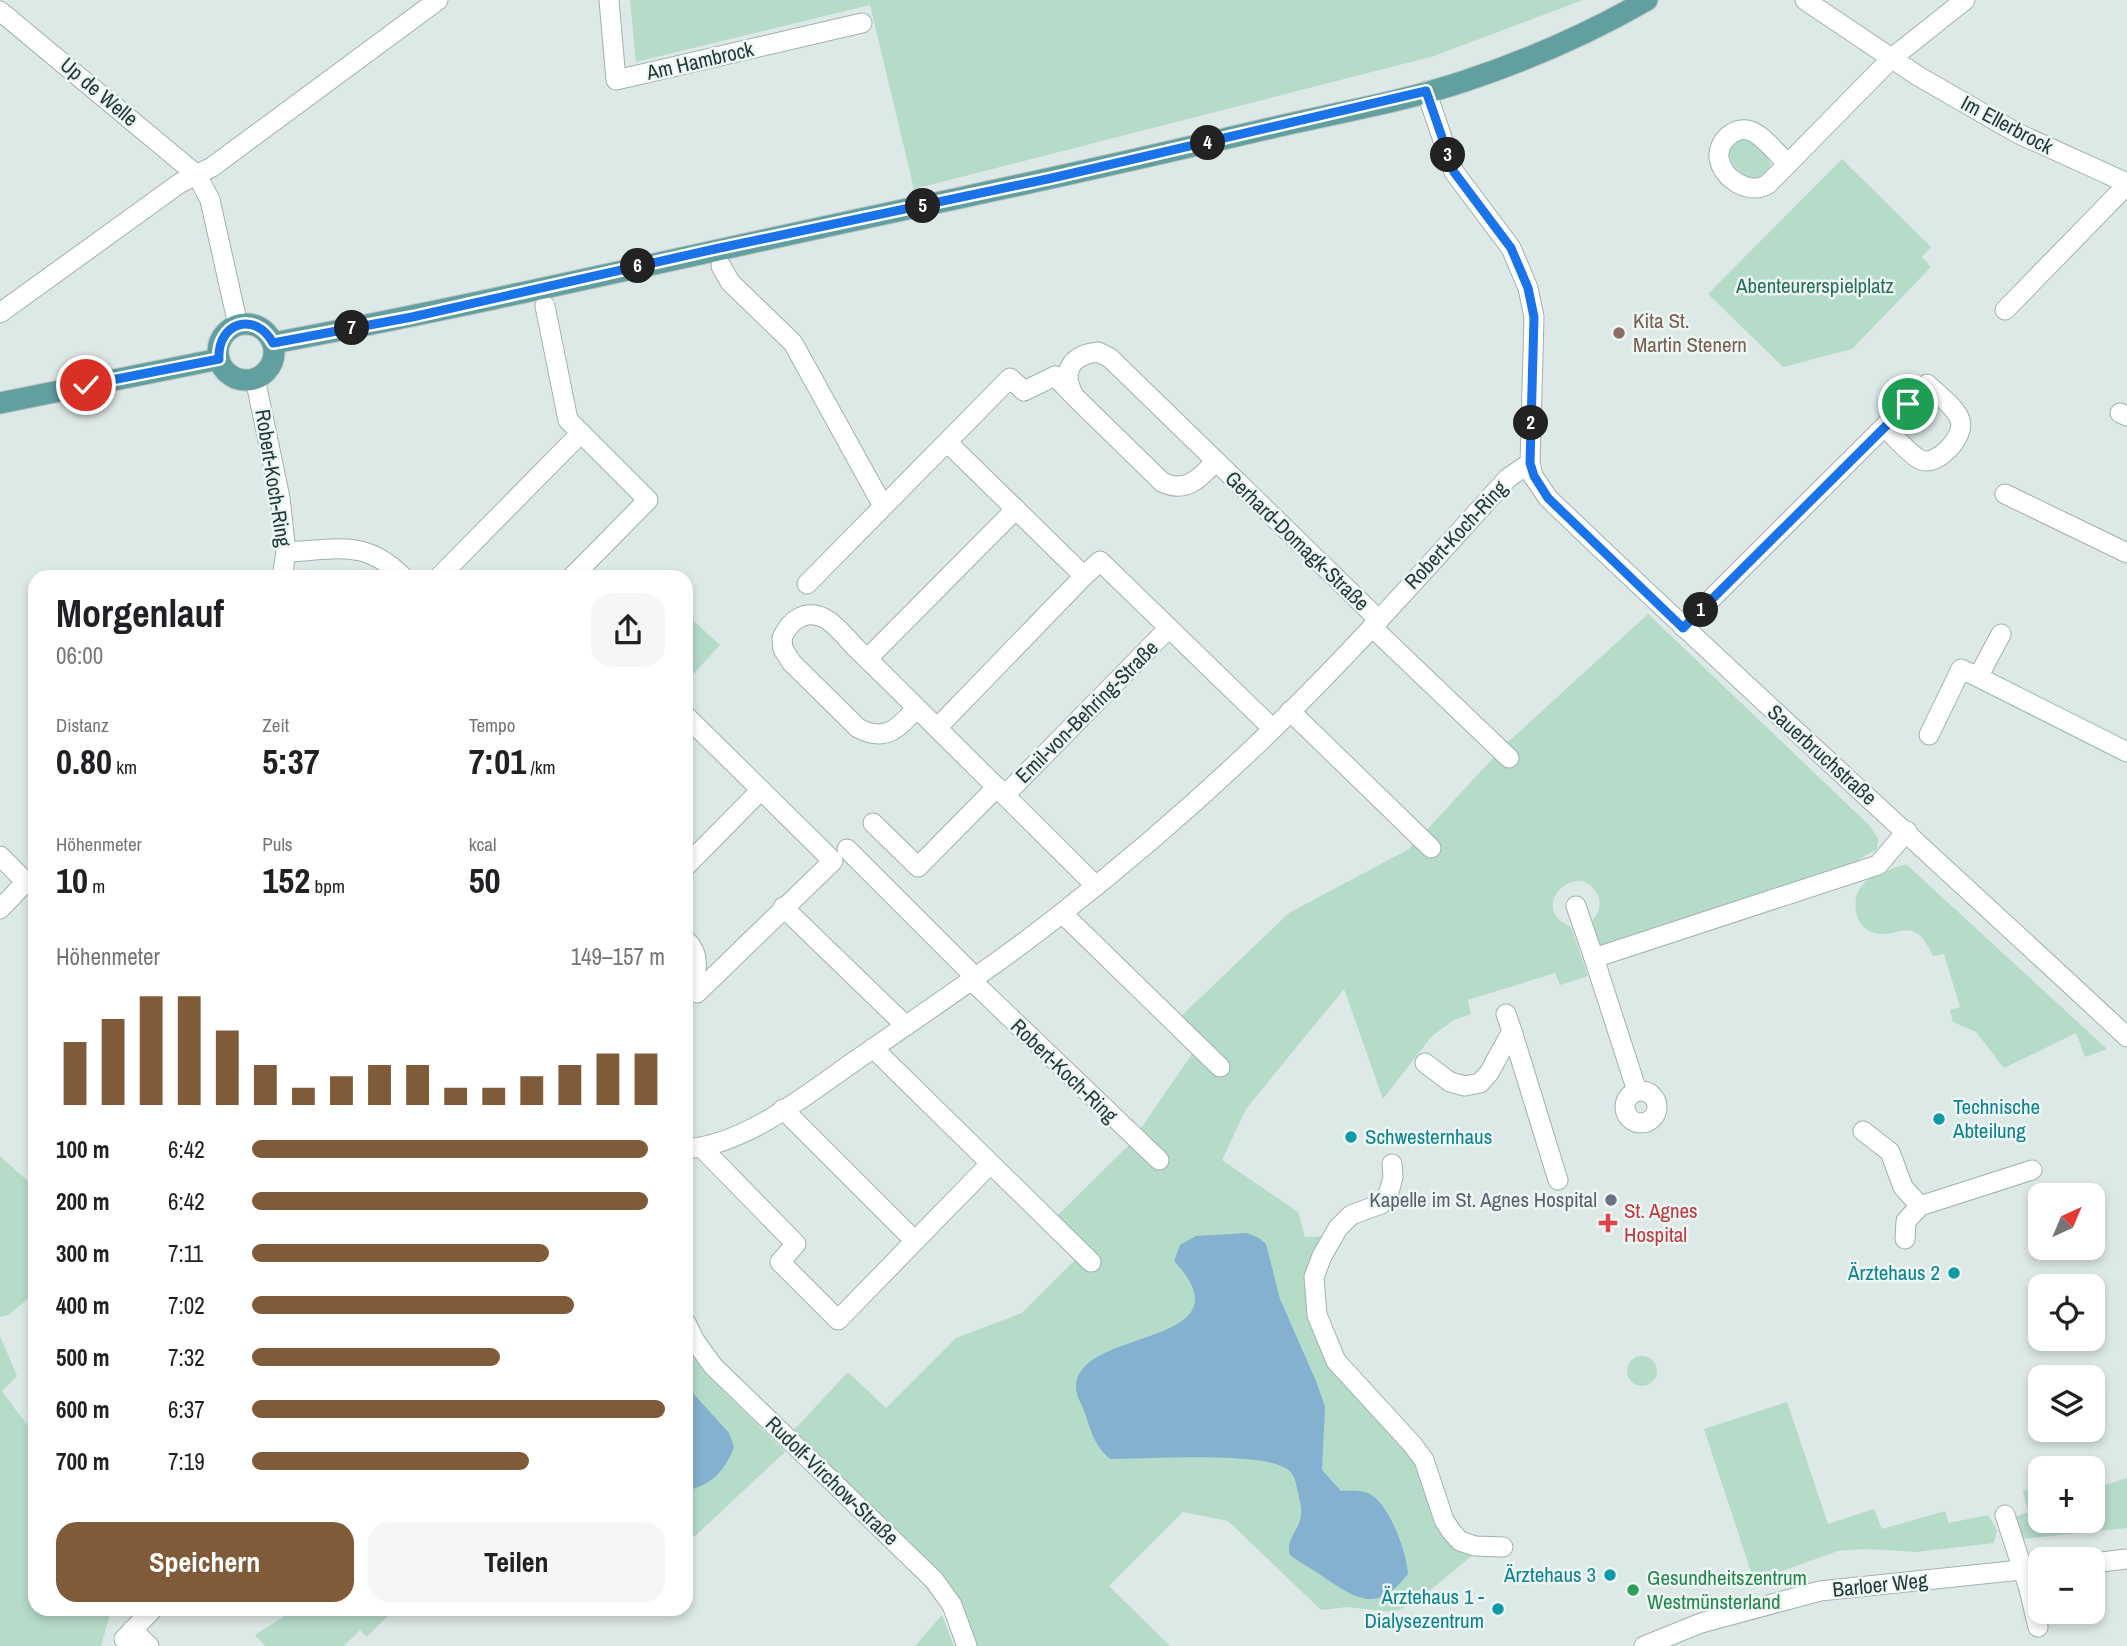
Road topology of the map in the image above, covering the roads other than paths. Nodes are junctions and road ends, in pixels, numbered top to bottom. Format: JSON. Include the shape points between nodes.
{"nodes":[{"id":1,"x":438,"y":0,"type":"edge"},
{"id":2,"x":609,"y":0,"type":"edge"},
{"id":3,"x":1647,"y":0,"type":"edge"},
{"id":4,"x":1805,"y":0,"type":"edge"},
{"id":5,"x":1965,"y":0,"type":"edge"},
{"id":6,"x":0,"y":11,"type":"edge"},
{"id":7,"x":862,"y":23,"type":"dead end"},
{"id":8,"x":1892,"y":58,"type":"junction"},
{"id":9,"x":1426,"y":91,"type":"junction"},
{"id":10,"x":1788,"y":164,"type":"dead end"},
{"id":11,"x":197,"y":175,"type":"junction"},
{"id":12,"x":2127,"y":184,"type":"edge"},
{"id":13,"x":721,"y":266,"type":"dead end"},
{"id":14,"x":545,"y":306,"type":"dead end"},
{"id":15,"x":2005,"y":310,"type":"dead end"},
{"id":16,"x":0,"y":313,"type":"edge"},
{"id":17,"x":238,"y":325,"type":"junction"},
{"id":18,"x":273,"y":343,"type":"junction"},
{"id":19,"x":219,"y":359,"type":"junction"},
{"id":20,"x":255,"y":378,"type":"junction"},
{"id":21,"x":1076,"y":397,"type":"junction"},
{"id":22,"x":0,"y":404,"type":"edge"},
{"id":23,"x":1885,"y":427,"type":"dead end"},
{"id":24,"x":581,"y":433,"type":"junction"},
{"id":25,"x":947,"y":442,"type":"junction"},
{"id":26,"x":1216,"y":461,"type":"junction"},
{"id":27,"x":1530,"y":463,"type":"junction"},
{"id":28,"x":2005,"y":494,"type":"dead end"},
{"id":29,"x":883,"y":506,"type":"junction"},
{"id":30,"x":1016,"y":509,"type":"junction"},
{"id":31,"x":286,"y":552,"type":"junction"},
{"id":32,"x":2127,"y":553,"type":"edge"},
{"id":33,"x":283,"y":570,"type":"edge"},
{"id":34,"x":395,"y":570,"type":"edge"},
{"id":35,"x":446,"y":570,"type":"edge"},
{"id":36,"x":579,"y":570,"type":"edge"},
{"id":37,"x":1084,"y":576,"type":"junction"},
{"id":38,"x":807,"y":584,"type":"dead end"},
{"id":39,"x":1375,"y":624,"type":"junction"},
{"id":40,"x":1169,"y":628,"type":"junction"},
{"id":41,"x":1683,"y":628,"type":"junction"},
{"id":42,"x":2001,"y":634,"type":"dead end"},
{"id":43,"x":867,"y":659,"type":"junction"},
{"id":44,"x":1978,"y":677,"type":"junction"},
{"id":45,"x":917,"y":708,"type":"junction"},
{"id":46,"x":1290,"y":711,"type":"junction"},
{"id":47,"x":693,"y":727,"type":"edge"},
{"id":48,"x":937,"y":727,"type":"junction"},
{"id":49,"x":1273,"y":729,"type":"junction"},
{"id":50,"x":1929,"y":735,"type":"dead end"},
{"id":51,"x":2127,"y":752,"type":"edge"},
{"id":52,"x":1509,"y":758,"type":"dead end"},
{"id":53,"x":761,"y":790,"type":"junction"},
{"id":54,"x":1000,"y":791,"type":"junction"},
{"id":55,"x":873,"y":823,"type":"dead end"},
{"id":56,"x":1907,"y":831,"type":"junction"},
{"id":57,"x":1431,"y":848,"type":"dead end"},
{"id":58,"x":847,"y":849,"type":"dead end"},
{"id":59,"x":0,"y":856,"type":"edge"},
{"id":60,"x":693,"y":859,"type":"edge"},
{"id":61,"x":28,"y":881,"type":"edge"},
{"id":62,"x":28,"y":886,"type":"edge"},
{"id":63,"x":1096,"y":886,"type":"junction"},
{"id":64,"x":1576,"y":906,"type":"dead end"},
{"id":65,"x":783,"y":907,"type":"junction"},
{"id":66,"x":0,"y":909,"type":"edge"},
{"id":67,"x":1062,"y":913,"type":"junction"},
{"id":68,"x":693,"y":950,"type":"edge"},
{"id":69,"x":1595,"y":961,"type":"junction"},
{"id":70,"x":693,"y":976,"type":"edge"},
{"id":71,"x":973,"y":979,"type":"junction"},
{"id":72,"x":693,"y":990,"type":"edge"},
{"id":73,"x":906,"y":1026,"type":"junction"},
{"id":74,"x":2127,"y":1037,"type":"edge"},
{"id":75,"x":873,"y":1048,"type":"junction"},
{"id":76,"x":1425,"y":1063,"type":"dead end"},
{"id":77,"x":1220,"y":1067,"type":"dead end"},
{"id":78,"x":1637,"y":1091,"type":"dead end"},
{"id":79,"x":783,"y":1109,"type":"junction"},
{"id":80,"x":1863,"y":1132,"type":"dead end"},
{"id":81,"x":693,"y":1148,"type":"edge"},
{"id":82,"x":1159,"y":1160,"type":"dead end"},
{"id":83,"x":990,"y":1164,"type":"junction"},
{"id":84,"x":1392,"y":1164,"type":"dead end"},
{"id":85,"x":2032,"y":1170,"type":"dead end"},
{"id":86,"x":1558,"y":1180,"type":"dead end"},
{"id":87,"x":1920,"y":1206,"type":"junction"},
{"id":88,"x":1905,"y":1239,"type":"dead end"},
{"id":89,"x":915,"y":1241,"type":"junction"},
{"id":90,"x":1091,"y":1262,"type":"dead end"},
{"id":91,"x":693,"y":1337,"type":"edge"},
{"id":92,"x":2005,"y":1515,"type":"dead end"},
{"id":93,"x":1503,"y":1547,"type":"dead end"},
{"id":94,"x":2127,"y":1559,"type":"edge"},
{"id":95,"x":2105,"y":1562,"type":"edge"},
{"id":96,"x":2028,"y":1563,"type":"edge"},
{"id":97,"x":2028,"y":1569,"type":"edge"},
{"id":98,"x":148,"y":1616,"type":"edge"},
{"id":99,"x":2037,"y":1624,"type":"edge"},
{"id":100,"x":2038,"y":1627,"type":"dead end"},
{"id":101,"x":132,"y":1638,"type":"edge"},
{"id":102,"x":149,"y":1646,"type":"edge"},
{"id":103,"x":967,"y":1646,"type":"edge"},
{"id":104,"x":1644,"y":1646,"type":"edge"}],
"edges":[{"from":1,"to":11,"type":"street"},
{"from":2,"to":7,"type":"street","name":"Am Hambrock","via":[[616,80]]},
{"from":3,"to":9,"type":"main road","via":[[1579,37],[1464,82]]},
{"from":4,"to":8,"type":"street","name":"Im Ellerbrock"},
{"from":5,"to":8,"type":"street"},
{"from":6,"to":11,"type":"street","name":"Up de Welle"},
{"from":8,"to":10,"type":"street"},
{"from":8,"to":12,"type":"street","name":"Im Ellerbrock","via":[[2017,133]]},
{"from":9,"to":18,"type":"main road","via":[[1052,178]]},
{"from":9,"to":27,"type":"street","via":[[1454,172],[1511,248],[1528,288],[1534,317]]},
{"from":11,"to":16,"type":"street"},
{"from":11,"to":17,"type":"street","name":"Up de Welle","via":[[210,200]]},
{"from":12,"to":15,"type":"street","name":"Im Ellerbrock"},
{"from":13,"to":29,"type":"street","via":[[730,282],[793,343]]},
{"from":14,"to":24,"type":"street","via":[[568,420]]},
{"from":17,"to":18,"type":"main road","via":[[261,328]]},
{"from":17,"to":19,"type":"main road","via":[[222,338]]},
{"from":18,"to":20,"type":"main road","via":[[270,367]]},
{"from":19,"to":20,"type":"main road","via":[[233,376]]},
{"from":19,"to":22,"type":"main road"},
{"from":20,"to":31,"type":"street","name":"Robert-Koch-Ring","via":[[281,498]]},
{"from":21,"to":25,"type":"street","name":"Gerhard-Domagk-Straße","via":[[1055,376],[1024,391],[1010,379]]},
{"from":21,"to":26,"type":"street","name":"Gerhard-Domagk-Straße","via":[[1172,487],[1195,481]]},
{"from":21,"to":26,"type":"street","name":"Gerhard-Domagk-Straße","via":[[1067,374],[1074,360],[1098,352],[1110,358]]},
{"from":23,"to":41,"type":"street"},
{"from":24,"to":35,"type":"street"},
{"from":24,"to":36,"type":"street","via":[[648,500]]},
{"from":25,"to":29,"type":"street"},
{"from":25,"to":30,"type":"street"},
{"from":26,"to":39,"type":"street","name":"Gerhard-Domagk-Straße"},
{"from":27,"to":39,"type":"street","name":"Robert-Koch-Ring","via":[[1508,478]]},
{"from":27,"to":41,"type":"street","name":"Sauerbruchstraße","via":[[1548,498]]},
{"from":28,"to":32,"type":"street"},
{"from":29,"to":38,"type":"street"},
{"from":30,"to":37,"type":"street"},
{"from":30,"to":43,"type":"street"},
{"from":31,"to":33,"type":"street","name":"Robert-Koch-Ring"},
{"from":31,"to":34,"type":"street","via":[[366,551]]},
{"from":37,"to":40,"type":"street","name":"Emil-von-Behring-Straße","via":[[1100,561]]},
{"from":37,"to":48,"type":"street"},
{"from":39,"to":46,"type":"street","name":"Robert-Koch-Ring"},
{"from":39,"to":52,"type":"street"},
{"from":40,"to":49,"type":"street","name":"Emil-von-Behring-Straße"},
{"from":40,"to":54,"type":"street","name":"Emil-von-Behring-Straße"},
{"from":41,"to":56,"type":"street","name":"Sauerbruchstraße"},
{"from":42,"to":44,"type":"street"},
{"from":43,"to":45,"type":"street","name":"Emil-von-Behring-Straße"},
{"from":43,"to":45,"type":"street","name":"Emil-von-Behring-Straße","via":[[826,619],[816,615],[795,619],[782,638],[792,663],[858,728],[872,736],[899,727]]},
{"from":44,"to":50,"type":"street","via":[[1961,669]]},
{"from":44,"to":51,"type":"street"},
{"from":45,"to":48,"type":"street","name":"Emil-von-Behring-Straße"},
{"from":46,"to":49,"type":"street","name":"Robert-Koch-Ring"},
{"from":46,"to":57,"type":"street"},
{"from":47,"to":53,"type":"street"},
{"from":48,"to":54,"type":"street","name":"Emil-von-Behring-Straße"},
{"from":49,"to":63,"type":"street","name":"Robert-Koch-Ring"},
{"from":53,"to":60,"type":"street"},
{"from":53,"to":65,"type":"street","via":[[833,861]]},
{"from":54,"to":55,"type":"street","via":[[918,867]]},
{"from":54,"to":63,"type":"street","name":"Emil-von-Behring-Straße"},
{"from":56,"to":69,"type":"street","via":[[1878,865]]},
{"from":56,"to":74,"type":"street","name":"Sauerbruchstraße"},
{"from":58,"to":71,"type":"street","name":"Robert-Koch-Ring"},
{"from":59,"to":61,"type":"street"},
{"from":62,"to":66,"type":"street"},
{"from":63,"to":67,"type":"street","name":"Robert-Koch-Ring"},
{"from":64,"to":69,"type":"street"},
{"from":65,"to":72,"type":"street","via":[[697,993]]},
{"from":65,"to":73,"type":"street"},
{"from":67,"to":71,"type":"street","name":"Robert-Koch-Ring"},
{"from":67,"to":77,"type":"street"},
{"from":68,"to":70,"type":"street","via":[[698,961]]},
{"from":69,"to":78,"type":"street"},
{"from":71,"to":73,"type":"street","name":"Robert-Koch-Ring"},
{"from":71,"to":82,"type":"street","name":"Robert-Koch-Ring"},
{"from":73,"to":75,"type":"street","name":"Robert-Koch-Ring"},
{"from":75,"to":79,"type":"street","name":"Robert-Koch-Ring"},
{"from":75,"to":83,"type":"street"},
{"from":76,"to":86,"type":"street","via":[[1450,1082],[1480,1083],[1489,1073],[1509,1023]]},
{"from":79,"to":81,"type":"street","name":"Robert-Koch-Ring","via":[[760,1124]]},
{"from":79,"to":89,"type":"street"},
{"from":80,"to":87,"type":"street","via":[[1890,1152],[1903,1187]]},
{"from":81,"to":89,"type":"street","name":"Robert-Koch-Ring","via":[[796,1244],[779,1262],[838,1320]]},
{"from":83,"to":89,"type":"street","name":"Robert-Koch-Ring"},
{"from":83,"to":90,"type":"street"},
{"from":84,"to":93,"type":"street","via":[[1389,1192],[1381,1204],[1351,1215],[1322,1256],[1314,1277],[1317,1315],[1336,1361],[1424,1460],[1451,1531],[1460,1541],[1475,1546]]},
{"from":85,"to":87,"type":"street"},
{"from":87,"to":88,"type":"street","via":[[1906,1221]]},
{"from":91,"to":103,"type":"street","name":"Rudolf-Virchow-Straße","via":[[713,1366],[934,1580],[951,1605]]},
{"from":92,"to":96,"type":"street"},
{"from":94,"to":95,"type":"street"},
{"from":97,"to":104,"type":"street","name":"Barloer Weg","via":[[1819,1591],[1701,1623]]},
{"from":98,"to":101,"type":"street"},
{"from":99,"to":100,"type":"street"},
{"from":101,"to":102,"type":"street"}]}
